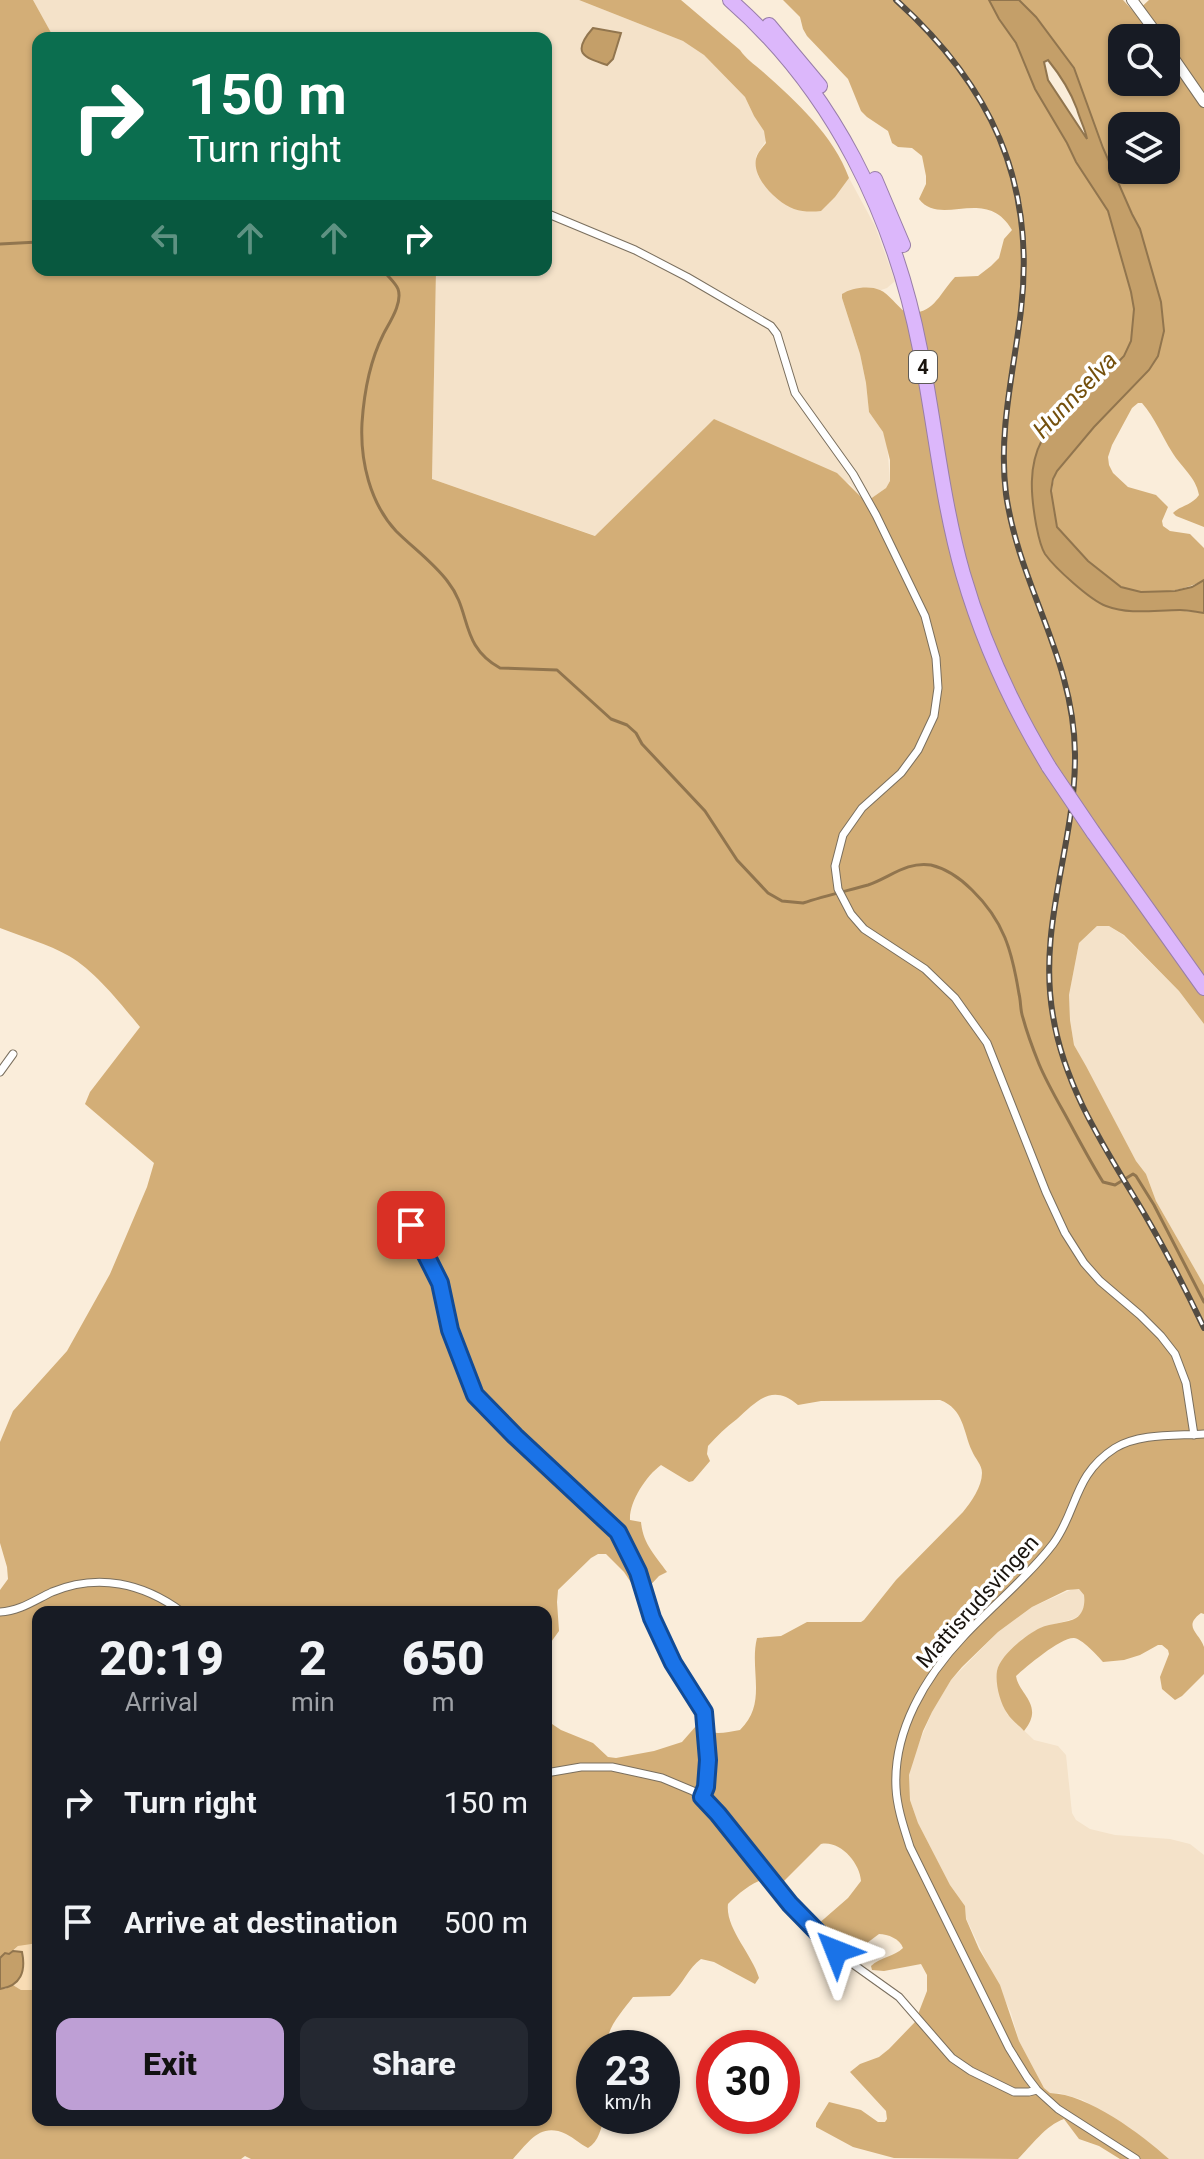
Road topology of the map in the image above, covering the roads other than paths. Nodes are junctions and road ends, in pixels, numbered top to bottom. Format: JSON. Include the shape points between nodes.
{"nodes":[{"id":1,"x":730,"y":0,"type":"edge"},
{"id":2,"x":743,"y":0,"type":"edge"},
{"id":3,"x":1132,"y":0,"type":"edge"},
{"id":4,"x":1150,"y":24,"type":"edge"},
{"id":5,"x":1180,"y":67,"type":"edge"},
{"id":6,"x":1204,"y":102,"type":"edge"},
{"id":7,"x":552,"y":215,"type":"edge"},
{"id":8,"x":1050,"y":762,"type":"junction"},
{"id":9,"x":1094,"y":826,"type":"junction"},
{"id":10,"x":1204,"y":972,"type":"edge"},
{"id":11,"x":1204,"y":988,"type":"edge"},
{"id":12,"x":13,"y":1054,"type":"dead end"},
{"id":13,"x":0,"y":1072,"type":"edge"},
{"id":14,"x":411,"y":1225,"type":"dead end"},
{"id":15,"x":1204,"y":1434,"type":"edge"},
{"id":16,"x":1194,"y":1435,"type":"junction"},
{"id":17,"x":173,"y":1606,"type":"edge"},
{"id":18,"x":0,"y":1612,"type":"edge"},
{"id":19,"x":552,"y":1772,"type":"edge"},
{"id":20,"x":702,"y":1797,"type":"junction"},
{"id":21,"x":1037,"y":2090,"type":"junction"},
{"id":22,"x":1136,"y":2159,"type":"edge"}],
"edges":[{"from":1,"to":8,"type":"highway","number":"4","via":[[813,91],[861,171],[886,227],[914,319],[962,572],[994,664]]},
{"from":2,"to":8,"type":"highway","number":"4","via":[[801,61],[838,111],[895,223],[926,327],[970,568],[999,653]]},
{"from":3,"to":4,"type":"main road"},
{"from":5,"to":6,"type":"main road"},
{"from":7,"to":16,"type":"street","via":[[635,250],[771,326],[795,393],[876,515],[925,616],[938,688],[934,716],[918,750],[843,835],[835,866],[838,889],[864,929],[925,969],[955,998],[987,1043],[1071,1243],[1100,1281],[1175,1354],[1186,1383]]},
{"from":8,"to":9,"type":"highway","number":"4"},
{"from":9,"to":10,"type":"highway","number":"4"},
{"from":9,"to":11,"type":"highway","number":"4"},
{"from":12,"to":13,"type":"street"},
{"from":14,"to":20,"type":"street","via":[[440,1283],[450,1330],[475,1395],[618,1532],[673,1663],[704,1712],[708,1760]]},
{"from":15,"to":16,"type":"street","name":"Mattisrudsvingen"},
{"from":16,"to":21,"type":"street","name":"Mattisrudsvingen","via":[[1132,1439],[1094,1465],[1055,1541],[942,1660],[902,1736],[896,1791],[910,1847],[1009,2048]]},
{"from":17,"to":18,"type":"street","via":[[140,1588],[102,1581],[73,1585]]},
{"from":19,"to":20,"type":"street","via":[[612,1767],[675,1782]]},
{"from":20,"to":21,"type":"street","via":[[811,1928],[899,1997],[952,2058],[1006,2089]]},
{"from":21,"to":22,"type":"street","name":"Mattisrudsvingen"}]}
